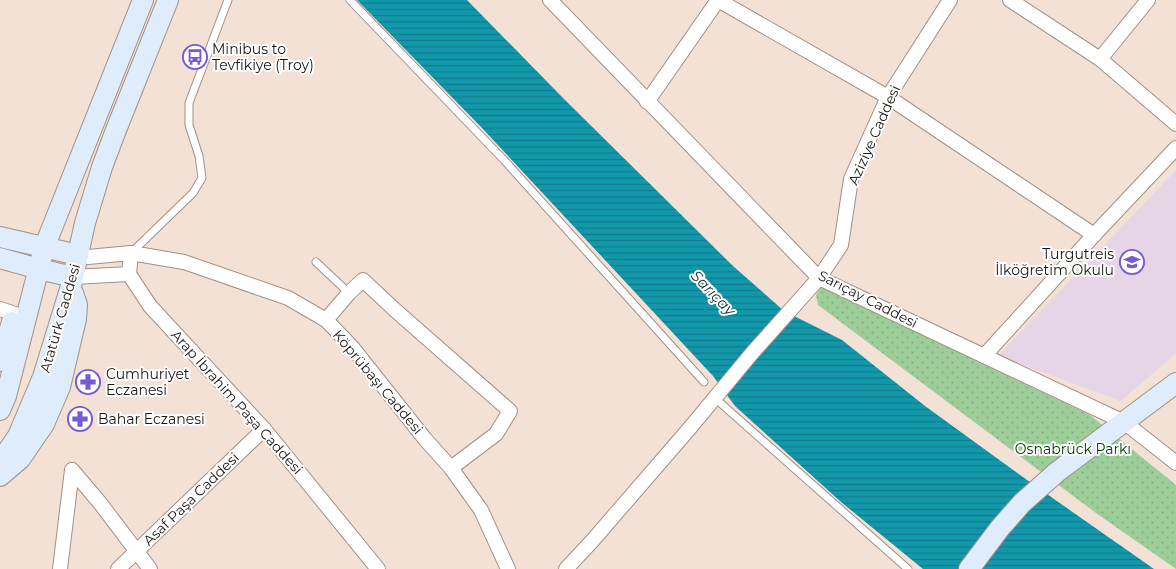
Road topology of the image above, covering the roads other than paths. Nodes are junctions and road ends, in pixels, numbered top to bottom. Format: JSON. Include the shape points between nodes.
{"nodes":[{"id":1,"x":143,"y":0,"type":"edge"},
{"id":2,"x":168,"y":0,"type":"edge"},
{"id":3,"x":228,"y":0,"type":"edge"},
{"id":4,"x":350,"y":0,"type":"edge"},
{"id":5,"x":550,"y":0,"type":"edge"},
{"id":6,"x":718,"y":0,"type":"edge"},
{"id":7,"x":950,"y":0,"type":"edge"},
{"id":8,"x":1010,"y":0,"type":"edge"},
{"id":9,"x":1148,"y":0,"type":"edge"},
{"id":10,"x":1100,"y":60,"type":"junction"},
{"id":11,"x":888,"y":98,"type":"junction"},
{"id":12,"x":647,"y":102,"type":"junction"},
{"id":13,"x":1176,"y":124,"type":"edge"},
{"id":14,"x":1176,"y":148,"type":"edge"},
{"id":15,"x":1094,"y":235,"type":"junction"},
{"id":16,"x":0,"y":237,"type":"edge"},
{"id":17,"x":44,"y":248,"type":"junction"},
{"id":18,"x":131,"y":253,"type":"junction"},
{"id":19,"x":78,"y":255,"type":"junction"},
{"id":20,"x":0,"y":258,"type":"edge"},
{"id":21,"x":316,"y":262,"type":"dead end"},
{"id":22,"x":39,"y":269,"type":"junction"},
{"id":23,"x":130,"y":274,"type":"junction"},
{"id":24,"x":819,"y":278,"type":"junction"},
{"id":25,"x":72,"y":281,"type":"junction"},
{"id":26,"x":349,"y":293,"type":"junction"},
{"id":27,"x":32,"y":295,"type":"junction"},
{"id":28,"x":8,"y":311,"type":"edge"},
{"id":29,"x":326,"y":320,"type":"junction"},
{"id":30,"x":984,"y":356,"type":"junction"},
{"id":31,"x":0,"y":361,"type":"edge"},
{"id":32,"x":0,"y":377,"type":"edge"},
{"id":33,"x":704,"y":382,"type":"dead end"},
{"id":34,"x":1176,"y":383,"type":"edge"},
{"id":35,"x":717,"y":400,"type":"dead end"},
{"id":36,"x":3,"y":403,"type":"edge"},
{"id":37,"x":1124,"y":422,"type":"junction"},
{"id":38,"x":264,"y":429,"type":"junction"},
{"id":39,"x":0,"y":462,"type":"edge"},
{"id":40,"x":1176,"y":463,"type":"edge"},
{"id":41,"x":451,"y":468,"type":"junction"},
{"id":42,"x":0,"y":476,"type":"edge"},
{"id":43,"x":137,"y":551,"type":"junction"},
{"id":44,"x":60,"y":569,"type":"edge"},
{"id":45,"x":118,"y":569,"type":"edge"},
{"id":46,"x":150,"y":569,"type":"edge"},
{"id":47,"x":378,"y":569,"type":"edge"},
{"id":48,"x":508,"y":569,"type":"edge"},
{"id":49,"x":566,"y":569,"type":"edge"},
{"id":50,"x":908,"y":569,"type":"edge"},
{"id":51,"x":969,"y":569,"type":"edge"}],
"edges":[{"from":1,"to":17,"type":"main road"},
{"from":2,"to":19,"type":"main road","name":"Atatürk Caddesi","via":[[102,168]]},
{"from":3,"to":18,"type":"lane","via":[[189,103],[189,126],[202,178],[193,193]]},
{"from":4,"to":33,"type":"lane","via":[[504,160]]},
{"from":5,"to":12,"type":"street","name":"Sarıçay Caddesi"},
{"from":6,"to":11,"type":"street"},
{"from":6,"to":12,"type":"street"},
{"from":7,"to":11,"type":"street","name":"Aziziye Caddesi"},
{"from":8,"to":10,"type":"street"},
{"from":9,"to":10,"type":"street"},
{"from":10,"to":13,"type":"street"},
{"from":11,"to":15,"type":"street"},
{"from":11,"to":24,"type":"street","name":"Aziziye Caddesi","via":[[851,179],[841,245]]},
{"from":12,"to":24,"type":"street","name":"Sarıçay Caddesi"},
{"from":14,"to":15,"type":"street"},
{"from":15,"to":30,"type":"street"},
{"from":16,"to":17,"type":"main road"},
{"from":17,"to":19,"type":"main road"},
{"from":17,"to":22,"type":"main road"},
{"from":18,"to":19,"type":"street","name":"Köprübaşı Caddesi"},
{"from":18,"to":23,"type":"street"},
{"from":18,"to":29,"type":"street","name":"Köprübaşı Caddesi","via":[[184,262],[288,298]]},
{"from":19,"to":25,"type":"main road","name":"Atatürk Caddesi"},
{"from":20,"to":22,"type":"main road"},
{"from":21,"to":26,"type":"lane"},
{"from":22,"to":25,"type":"main road"},
{"from":22,"to":27,"type":"main road"},
{"from":23,"to":25,"type":"street"},
{"from":23,"to":38,"type":"street","name":"Arap İbrahim Paşa Caddesi","via":[[150,306]]},
{"from":24,"to":30,"type":"street","name":"Sarıçay Caddesi"},
{"from":24,"to":49,"type":"street","name":"Aziziye Caddesi"},
{"from":25,"to":39,"type":"main road","name":"Atatürk Caddesi","via":[[43,377],[18,436]]},
{"from":25,"to":42,"type":"main road","via":[[76,319],[60,388],[44,424],[20,460]]},
{"from":26,"to":29,"type":"street"},
{"from":26,"to":41,"type":"street","via":[[363,280],[510,411],[496,434]]},
{"from":27,"to":28,"type":"main road"},
{"from":27,"to":36,"type":"main road"},
{"from":28,"to":31,"type":"main road"},
{"from":29,"to":41,"type":"street","name":"Köprübaşı Caddesi","via":[[352,346]]},
{"from":30,"to":37,"type":"street","name":"Sarıçay Caddesi"},
{"from":32,"to":36,"type":"main road"},
{"from":34,"to":37,"type":"main road"},
{"from":35,"to":50,"type":"lane"},
{"from":37,"to":40,"type":"street","name":"Sarıçay Caddesi"},
{"from":37,"to":51,"type":"main road","via":[[1057,472],[1022,503]]},
{"from":38,"to":43,"type":"street","name":"Asaf Paşa Caddesi"},
{"from":38,"to":47,"type":"street","name":"Arap İbrahim Paşa Caddesi"},
{"from":41,"to":48,"type":"street","name":"Köprübaşı Caddesi","via":[[481,510]]},
{"from":43,"to":44,"type":"street","via":[[72,470]]},
{"from":43,"to":45,"type":"street","name":"Asaf Paşa Caddesi"},
{"from":43,"to":46,"type":"street"}]}
